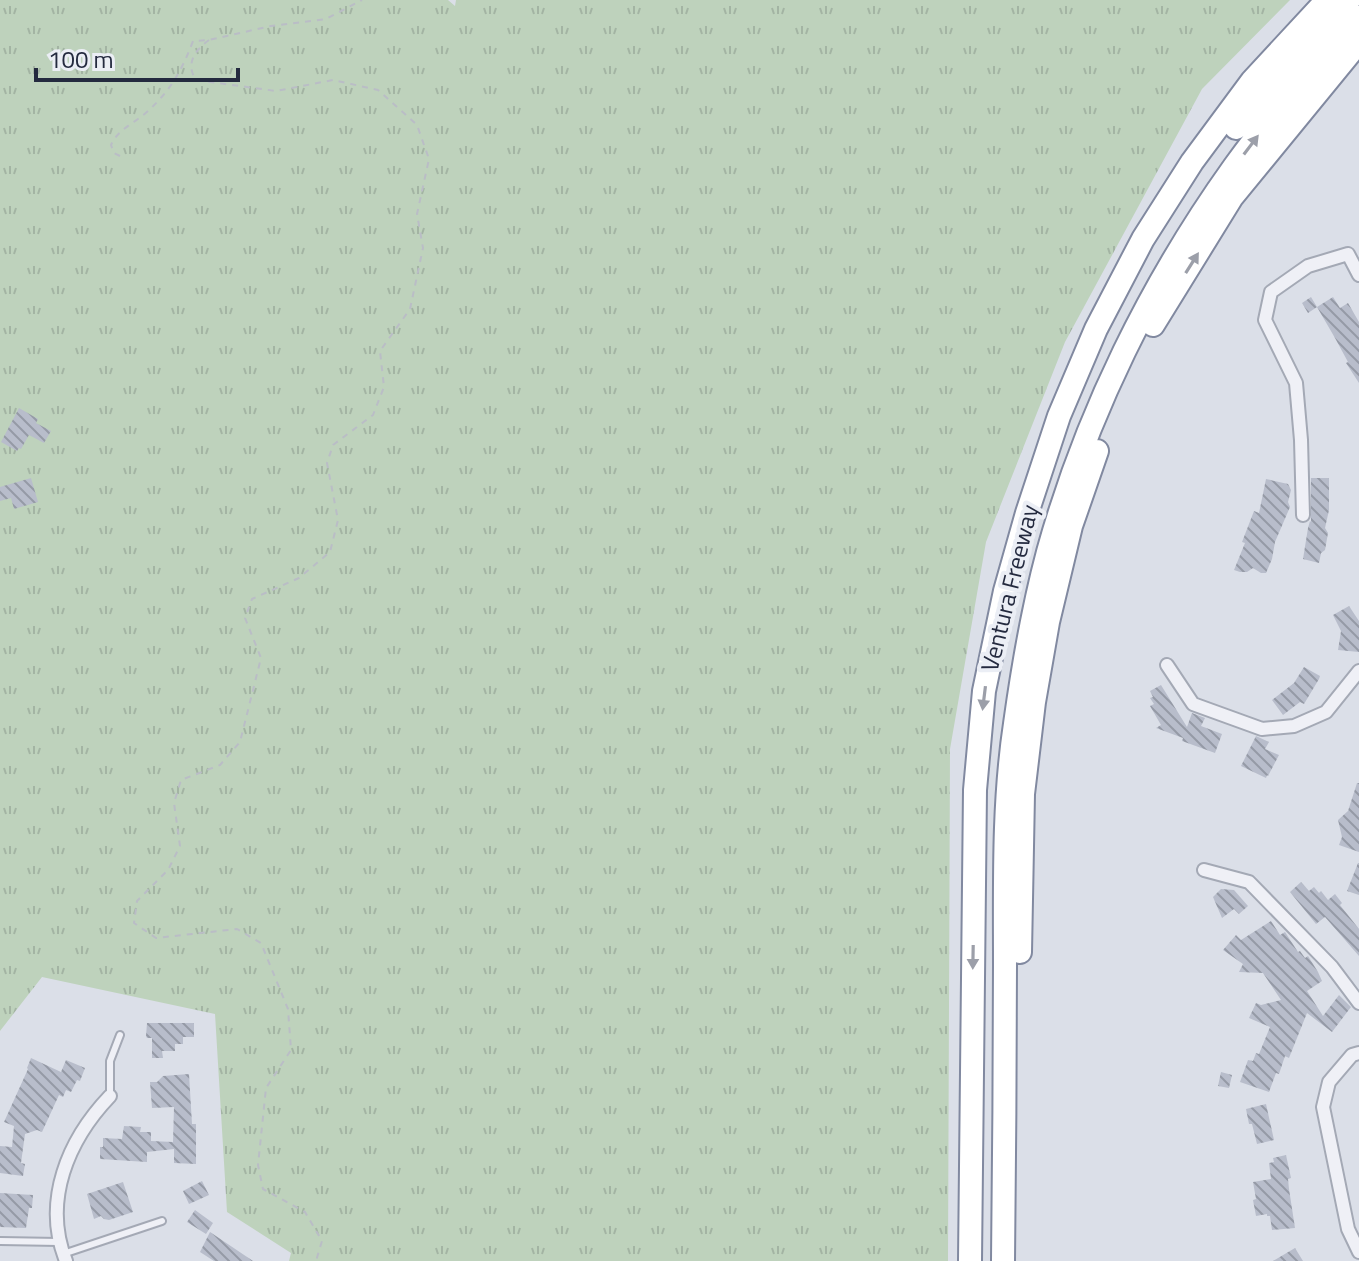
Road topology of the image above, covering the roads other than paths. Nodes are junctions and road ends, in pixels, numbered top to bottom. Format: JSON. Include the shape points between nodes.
{"nodes":[{"id":1,"x":1327,"y":0,"type":"edge"},
{"id":2,"x":1349,"y":0,"type":"edge"},
{"id":3,"x":1359,"y":17,"type":"edge"},
{"id":4,"x":1359,"y":42,"type":"edge"},
{"id":5,"x":1359,"y":275,"type":"edge"},
{"id":6,"x":1027,"y":513,"type":"junction"},
{"id":7,"x":1303,"y":515,"type":"dead end"},
{"id":8,"x":1167,"y":665,"type":"dead end"},
{"id":9,"x":1359,"y":671,"type":"edge"},
{"id":10,"x":1204,"y":870,"type":"dead end"},
{"id":11,"x":1359,"y":1003,"type":"edge"},
{"id":12,"x":120,"y":1035,"type":"dead end"},
{"id":13,"x":1359,"y":1053,"type":"edge"},
{"id":14,"x":110,"y":1096,"type":"joint"},
{"id":15,"x":971,"y":1208,"type":"junction"},
{"id":16,"x":162,"y":1221,"type":"dead end"},
{"id":17,"x":0,"y":1241,"type":"edge"},
{"id":18,"x":63,"y":1252,"type":"edge"},
{"id":19,"x":1359,"y":1252,"type":"edge"},
{"id":20,"x":970,"y":1261,"type":"edge"},
{"id":21,"x":982,"y":1261,"type":"edge"},
{"id":22,"x":1003,"y":1261,"type":"edge"},
{"id":23,"x":1014,"y":1261,"type":"edge"}],
"edges":[{"from":1,"to":6,"type":"highway","name":"Ventura Freeway","via":[[1252,81],[1143,239],[1059,416]]},
{"from":2,"to":6,"type":"highway","via":[[1240,122],[1183,203],[1119,313],[1042,499]]},
{"from":22,"to":3,"type":"highway","one_way":true,"via":[[1010,778],[1014,726],[1048,553],[1102,401],[1169,266],[1268,122]]},
{"from":23,"to":4,"type":"highway","name":"Ventura Freeway","one_way":true,"via":[[1023,794],[1048,622],[1071,526],[1104,431],[1148,333],[1232,197]]},
{"from":5,"to":7,"type":"street","via":[[1348,254],[1308,266],[1271,292],[1265,320],[1296,383]]},
{"from":6,"to":15,"type":"highway","name":"Ventura Freeway","one_way":true,"via":[[984,691],[975,790]]},
{"from":8,"to":9,"type":"street","via":[[1193,704],[1262,729],[1294,726],[1326,712]]},
{"from":10,"to":11,"type":"street","via":[[1249,882],[1332,967]]},
{"from":12,"to":14,"type":"lane","via":[[110,1061]]},
{"from":13,"to":19,"type":"street","via":[[1329,1082],[1323,1107],[1348,1229]]},
{"from":14,"to":18,"type":"street","via":[[70,1151],[56,1219]]},
{"from":15,"to":20,"type":"highway","name":"Ventura Freeway"},
{"from":15,"to":21,"type":"highway"},
{"from":16,"to":18,"type":"lane"},
{"from":17,"to":18,"type":"lane"}]}
